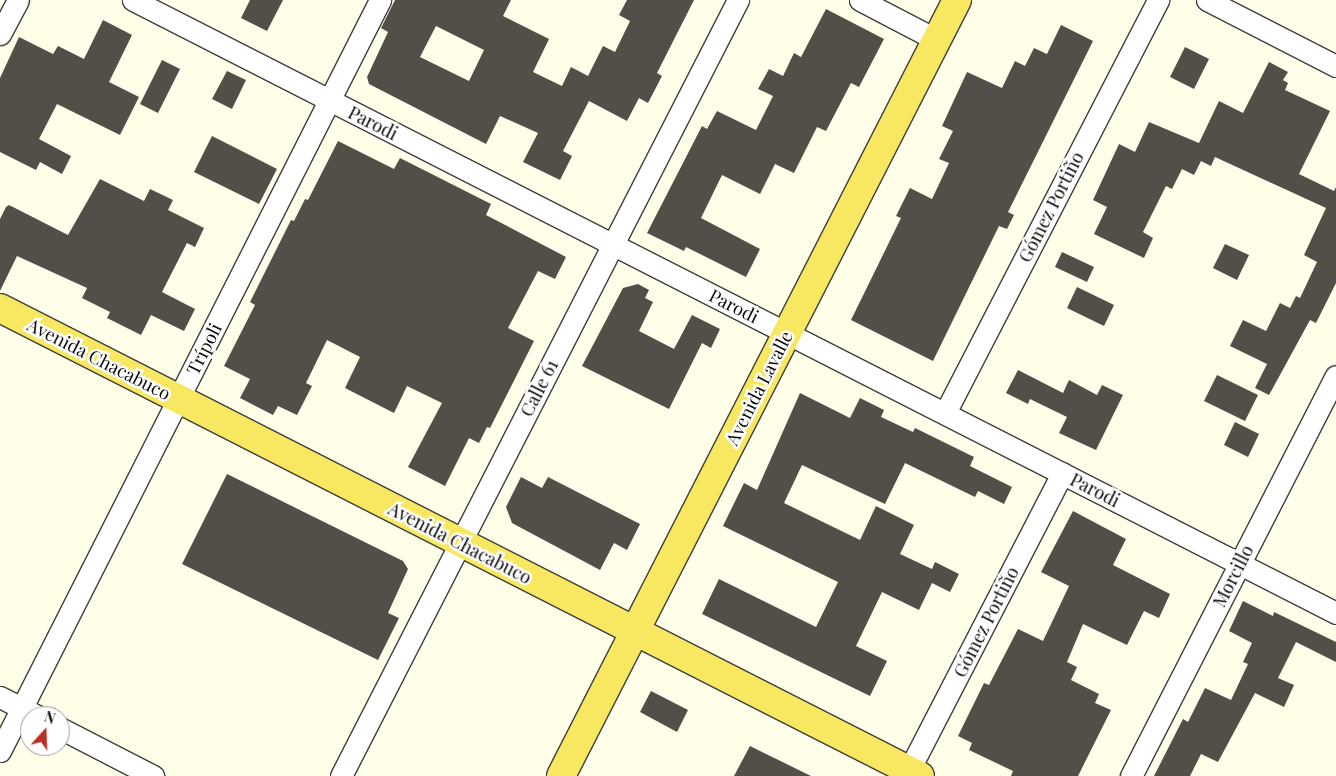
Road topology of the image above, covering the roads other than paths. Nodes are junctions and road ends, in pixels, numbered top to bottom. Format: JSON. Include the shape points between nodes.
{"nodes":[{"id":1,"x":18,"y":0,"type":"edge"},
{"id":2,"x":132,"y":0,"type":"edge"},
{"id":3,"x":380,"y":0,"type":"edge"},
{"id":4,"x":738,"y":0,"type":"edge"},
{"id":5,"x":860,"y":0,"type":"edge"},
{"id":6,"x":957,"y":0,"type":"edge"},
{"id":7,"x":1158,"y":0,"type":"edge"},
{"id":8,"x":1207,"y":0,"type":"edge"},
{"id":9,"x":0,"y":34,"type":"edge"},
{"id":10,"x":937,"y":40,"type":"junction"},
{"id":11,"x":1336,"y":66,"type":"edge"},
{"id":12,"x":330,"y":100,"type":"junction"},
{"id":13,"x":613,"y":244,"type":"junction"},
{"id":14,"x":0,"y":308,"type":"edge"},
{"id":15,"x":787,"y":333,"type":"junction"},
{"id":16,"x":1336,"y":376,"type":"edge"},
{"id":17,"x":178,"y":399,"type":"junction"},
{"id":18,"x":945,"y":413,"type":"junction"},
{"id":19,"x":1062,"y":473,"type":"junction"},
{"id":20,"x":460,"y":543,"type":"junction"},
{"id":21,"x":1240,"y":564,"type":"junction"},
{"id":22,"x":1336,"y":612,"type":"edge"},
{"id":23,"x":635,"y":632,"type":"junction"},
{"id":24,"x":0,"y":697,"type":"edge"},
{"id":25,"x":32,"y":706,"type":"edge"},
{"id":26,"x":20,"y":707,"type":"edge"},
{"id":27,"x":20,"y":724,"type":"edge"},
{"id":28,"x":70,"y":733,"type":"edge"},
{"id":29,"x":0,"y":751,"type":"edge"},
{"id":30,"x":915,"y":773,"type":"edge"},
{"id":31,"x":153,"y":776,"type":"edge"},
{"id":32,"x":341,"y":776,"type":"edge"},
{"id":33,"x":561,"y":776,"type":"edge"},
{"id":34,"x":1131,"y":776,"type":"edge"}],
"edges":[{"from":1,"to":9,"type":"street"},
{"from":2,"to":12,"type":"street","name":"Parodi"},
{"from":3,"to":12,"type":"street","name":"Trípoli"},
{"from":4,"to":13,"type":"street","name":"Calle 61"},
{"from":5,"to":10,"type":"street"},
{"from":6,"to":10,"type":"main road","name":"Avenida Lavalle"},
{"from":7,"to":18,"type":"street","name":"Gómez Portiño"},
{"from":8,"to":11,"type":"street"},
{"from":10,"to":15,"type":"main road","name":"Avenida Lavalle"},
{"from":12,"to":13,"type":"street","name":"Parodi"},
{"from":12,"to":17,"type":"street","name":"Trípoli"},
{"from":13,"to":15,"type":"street","name":"Parodi"},
{"from":13,"to":20,"type":"street","name":"Calle 61"},
{"from":14,"to":17,"type":"main road","name":"Avenida Chacabuco"},
{"from":15,"to":18,"type":"street","name":"Parodi"},
{"from":15,"to":23,"type":"main road","name":"Avenida Lavalle"},
{"from":16,"to":21,"type":"street","name":"Morcillo"},
{"from":17,"to":20,"type":"main road","name":"Avenida Chacabuco"},
{"from":17,"to":25,"type":"street","name":"Trípoli"},
{"from":18,"to":19,"type":"street","name":"Parodi"},
{"from":19,"to":21,"type":"street","name":"Parodi"},
{"from":19,"to":30,"type":"street","name":"Gómez Portiño"},
{"from":20,"to":23,"type":"main road","name":"Avenida Chacabuco"},
{"from":20,"to":32,"type":"street","name":"Calle 61"},
{"from":21,"to":22,"type":"street","name":"Parodi"},
{"from":21,"to":34,"type":"street","name":"Morcillo"},
{"from":23,"to":30,"type":"main road","name":"Avenida Chacabuco"},
{"from":23,"to":33,"type":"main road","name":"Avenida Lavalle"},
{"from":24,"to":26,"type":"street"},
{"from":27,"to":29,"type":"street","name":"Trípoli"},
{"from":28,"to":31,"type":"street"}]}
